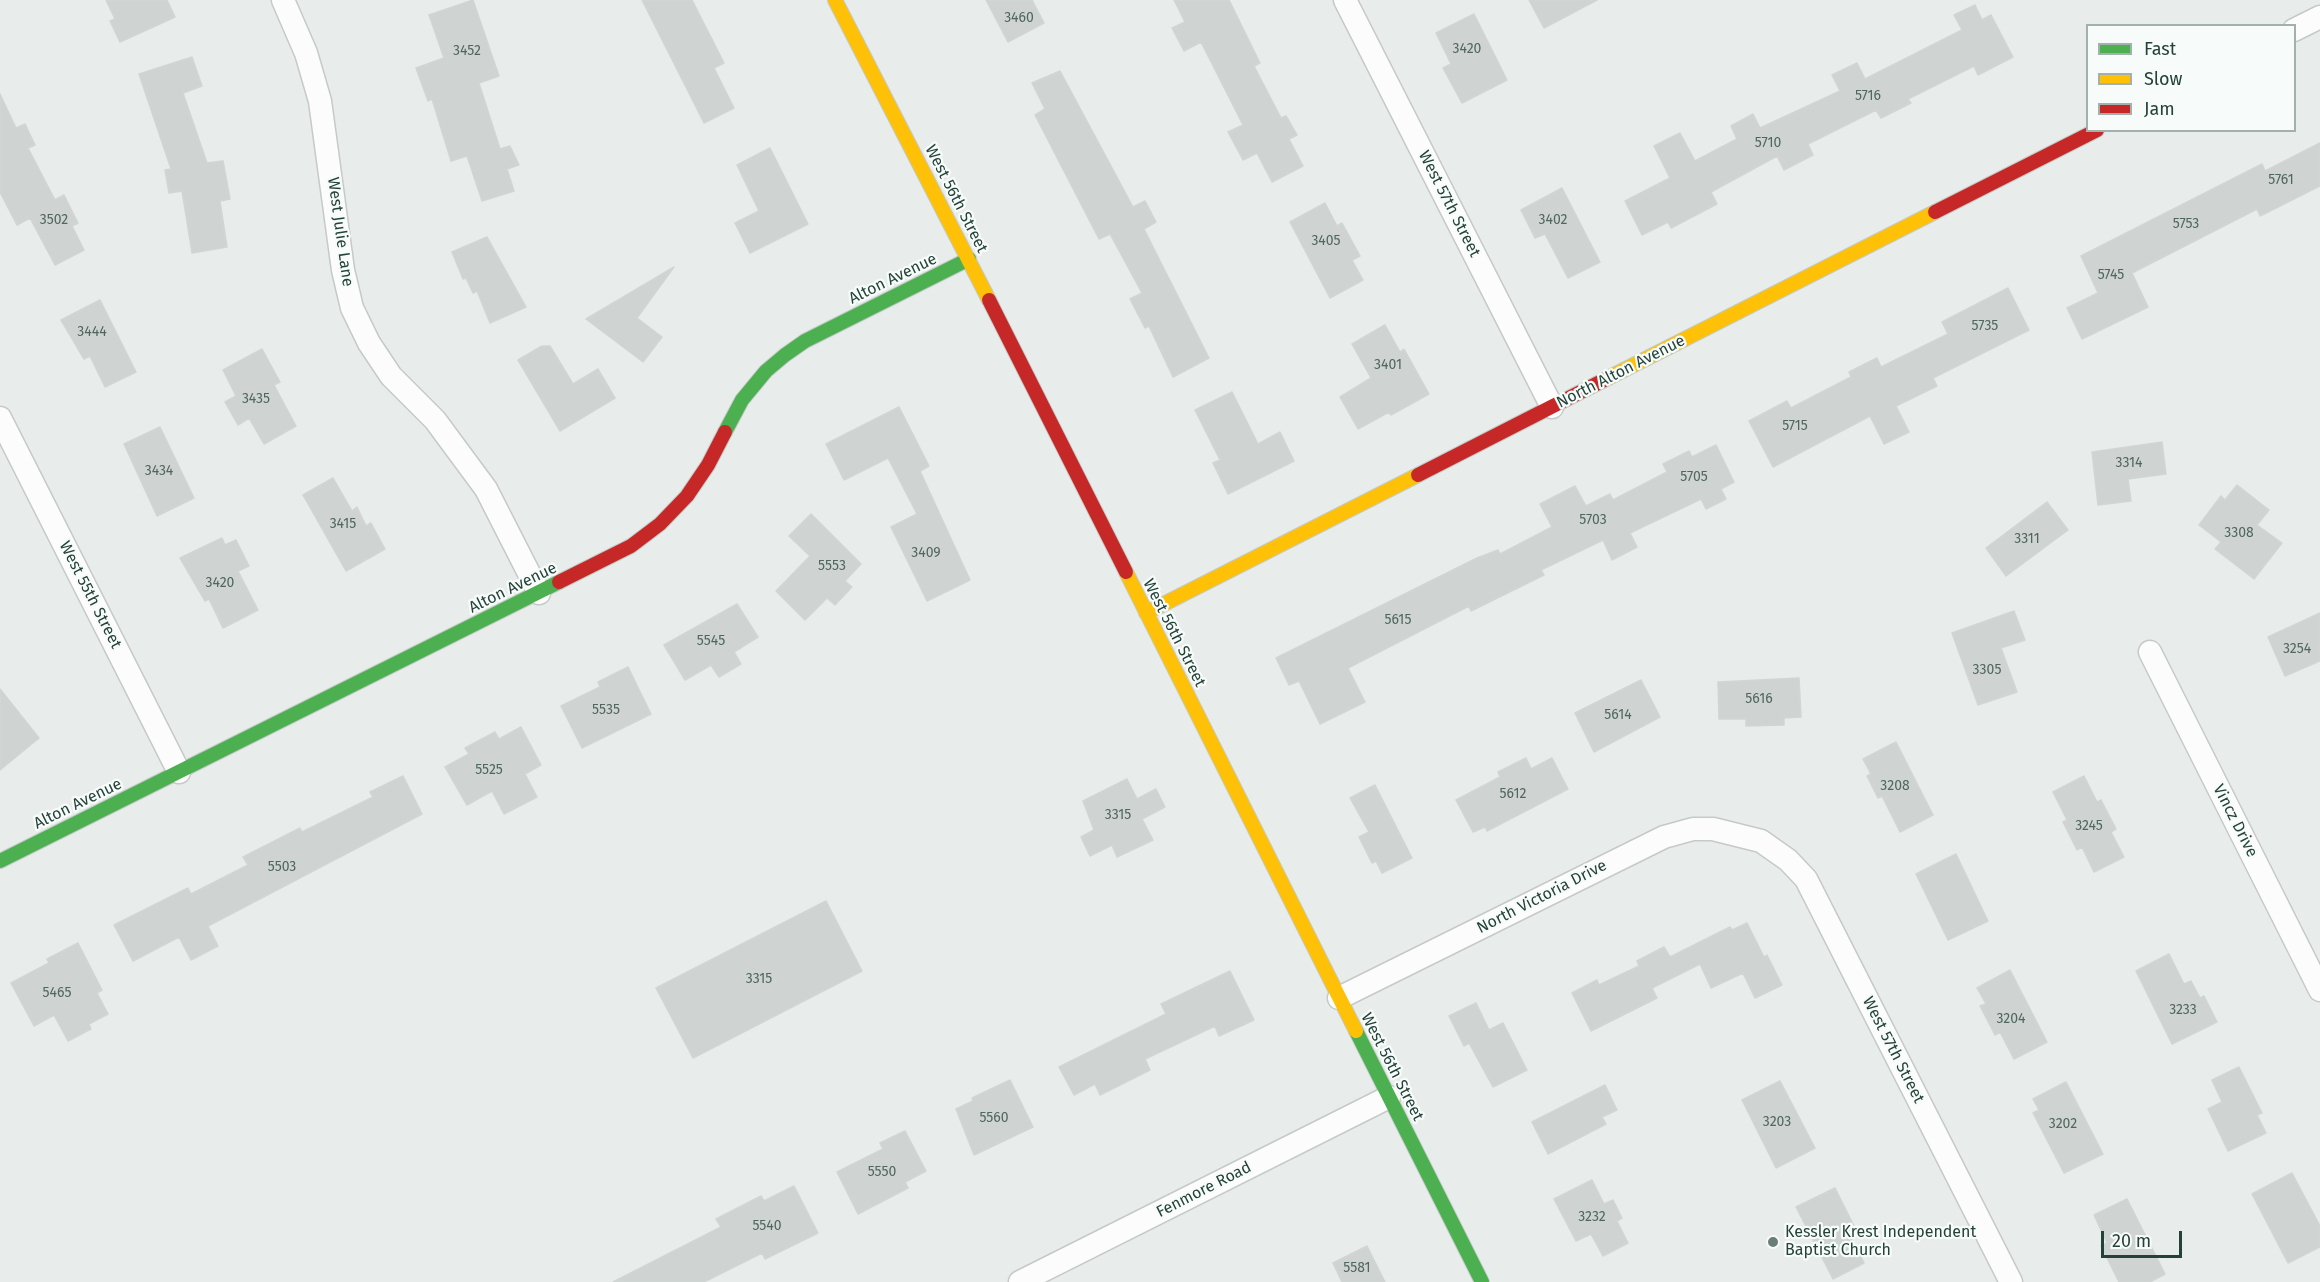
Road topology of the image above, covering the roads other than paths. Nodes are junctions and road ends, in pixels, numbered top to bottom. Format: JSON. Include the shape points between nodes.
{"nodes":[{"id":1,"x":284,"y":0,"type":"edge"},
{"id":2,"x":835,"y":0,"type":"edge"},
{"id":3,"x":1345,"y":0,"type":"edge"},
{"id":4,"x":2320,"y":17,"type":"edge"},
{"id":5,"x":2296,"y":29,"type":"edge"},
{"id":6,"x":2093,"y":132,"type":"edge"},
{"id":7,"x":969,"y":259,"type":"junction"},
{"id":8,"x":1552,"y":407,"type":"junction"},
{"id":9,"x":0,"y":418,"type":"edge"},
{"id":10,"x":539,"y":593,"type":"junction"},
{"id":11,"x":1146,"y":613,"type":"junction"},
{"id":12,"x":2150,"y":652,"type":"dead end"},
{"id":13,"x":179,"y":772,"type":"junction"},
{"id":14,"x":1753,"y":837,"type":"joint"},
{"id":15,"x":0,"y":861,"type":"edge"},
{"id":16,"x":2320,"y":990,"type":"edge"},
{"id":17,"x":1339,"y":999,"type":"junction"},
{"id":18,"x":1389,"y":1097,"type":"junction"},
{"id":19,"x":1020,"y":1282,"type":"edge"},
{"id":20,"x":1482,"y":1282,"type":"edge"},
{"id":21,"x":2011,"y":1282,"type":"edge"}],
"edges":[{"from":1,"to":10,"type":"street","name":"West Julie Lane","via":[[320,101],[343,270],[352,308],[391,376],[435,420],[486,489]]},
{"from":2,"to":7,"type":"street","name":"West 56th Street"},
{"from":3,"to":8,"type":"street","name":"West 57th Street"},
{"from":4,"to":5,"type":"street"},
{"from":6,"to":8,"type":"street","name":"North Alton Avenue"},
{"from":7,"to":10,"type":"street","name":"Alton Avenue","via":[[785,355],[742,400],[696,485],[669,515],[619,554]]},
{"from":7,"to":11,"type":"street","name":"West 56th Street"},
{"from":8,"to":11,"type":"street","name":"North Alton Avenue"},
{"from":9,"to":13,"type":"street","name":"West 55th Street"},
{"from":10,"to":13,"type":"street","name":"Alton Avenue"},
{"from":11,"to":17,"type":"street","name":"West 56th Street"},
{"from":12,"to":16,"type":"street","name":"Vincz Drive"},
{"from":13,"to":15,"type":"street","name":"Alton Avenue"},
{"from":14,"to":17,"type":"street","name":"North Victoria Drive","via":[[1693,829],[1664,837]]},
{"from":14,"to":21,"type":"street","name":"West 57th Street","via":[[1788,860],[1806,879]]},
{"from":17,"to":18,"type":"street","name":"West 56th Street"},
{"from":18,"to":19,"type":"street","name":"Fenmore Road"},
{"from":18,"to":20,"type":"street","name":"West 56th Street"}]}
